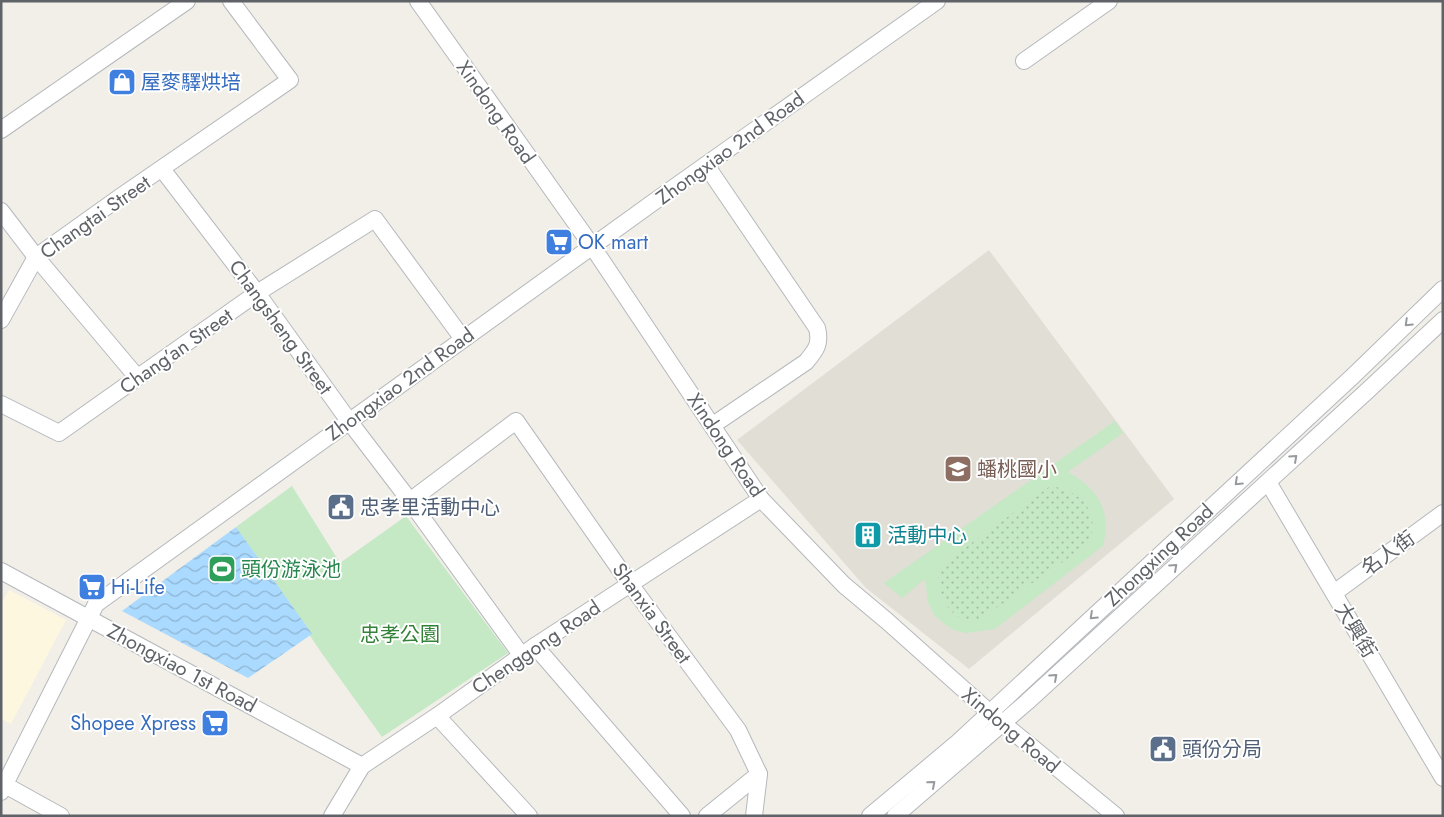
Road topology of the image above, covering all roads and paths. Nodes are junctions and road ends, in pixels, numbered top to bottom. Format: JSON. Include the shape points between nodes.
{"nodes":[{"id":1,"x":187,"y":1,"type":"edge"},
{"id":2,"x":231,"y":1,"type":"edge"},
{"id":3,"x":418,"y":1,"type":"edge"},
{"id":4,"x":937,"y":1,"type":"edge"},
{"id":5,"x":1109,"y":1,"type":"edge"},
{"id":6,"x":1024,"y":61,"type":"dead end"},
{"id":7,"x":1,"y":130,"type":"edge"},
{"id":8,"x":706,"y":165,"type":"junction"},
{"id":9,"x":162,"y":169,"type":"junction"},
{"id":10,"x":1,"y":211,"type":"edge"},
{"id":11,"x":592,"y":246,"type":"junction"},
{"id":12,"x":36,"y":257,"type":"junction"},
{"id":13,"x":1443,"y":289,"type":"edge"},
{"id":14,"x":257,"y":293,"type":"junction"},
{"id":15,"x":1,"y":320,"type":"edge"},
{"id":16,"x":1443,"y":320,"type":"edge"},
{"id":17,"x":464,"y":339,"type":"junction"},
{"id":18,"x":137,"y":377,"type":"junction"},
{"id":19,"x":1,"y":404,"type":"edge"},
{"id":20,"x":349,"y":421,"type":"junction"},
{"id":21,"x":713,"y":426,"type":"junction"},
{"id":22,"x":1268,"y":482,"type":"junction"},
{"id":23,"x":761,"y":499,"type":"junction"},
{"id":24,"x":410,"y":500,"type":"junction"},
{"id":25,"x":1443,"y":513,"type":"edge"},
{"id":26,"x":1,"y":571,"type":"edge"},
{"id":27,"x":630,"y":584,"type":"junction"},
{"id":28,"x":1334,"y":594,"type":"junction"},
{"id":29,"x":88,"y":617,"type":"junction"},
{"id":30,"x":535,"y":646,"type":"junction"},
{"id":31,"x":522,"y":656,"type":"junction"},
{"id":32,"x":437,"y":716,"type":"junction"},
{"id":33,"x":995,"y":718,"type":"junction"},
{"id":34,"x":362,"y":766,"type":"junction"},
{"id":35,"x":759,"y":774,"type":"junction"},
{"id":36,"x":1443,"y":778,"type":"edge"},
{"id":37,"x":3,"y":788,"type":"edge"},
{"id":38,"x":335,"y":815,"type":"edge"},
{"id":39,"x":61,"y":816,"type":"edge"},
{"id":40,"x":529,"y":816,"type":"edge"},
{"id":41,"x":682,"y":816,"type":"edge"},
{"id":42,"x":707,"y":816,"type":"edge"},
{"id":43,"x":754,"y":816,"type":"edge"},
{"id":44,"x":870,"y":816,"type":"edge"},
{"id":45,"x":895,"y":816,"type":"edge"},
{"id":46,"x":1116,"y":816,"type":"edge"}],
"edges":[{"from":1,"to":7,"type":"street"},
{"from":2,"to":9,"type":"street","name":"Changtai Street","via":[[290,80]]},
{"from":3,"to":11,"type":"street","name":"Xindong Road"},
{"from":4,"to":8,"type":"street","name":"Zhongxiao 2nd Road"},
{"from":5,"to":6,"type":"street"},
{"from":8,"to":11,"type":"street","name":"Zhongxiao 2nd Road"},
{"from":8,"to":21,"type":"street","via":[[817,328],[820,339],[806,362]]},
{"from":9,"to":12,"type":"street","name":"Changtai Street"},
{"from":9,"to":14,"type":"street","name":"Changsheng Street"},
{"from":10,"to":12,"type":"street"},
{"from":11,"to":17,"type":"street","name":"Zhongxiao 2nd Road"},
{"from":11,"to":21,"type":"street","name":"Xindong Road"},
{"from":12,"to":15,"type":"street","name":"Changtai Street"},
{"from":12,"to":18,"type":"street"},
{"from":13,"to":33,"type":"street","name":"Zhongxing Road","one_way":true},
{"from":14,"to":17,"type":"street","name":"Chang’an Street","via":[[375,219]]},
{"from":14,"to":18,"type":"street","name":"Chang’an Street"},
{"from":14,"to":20,"type":"street","name":"Changsheng Street"},
{"from":22,"to":16,"type":"street","name":"Zhongxing Road","one_way":true},
{"from":17,"to":20,"type":"street","name":"Zhongxiao 2nd Road"},
{"from":18,"to":19,"type":"street","name":"Chang’an Street","via":[[59,432]]},
{"from":20,"to":24,"type":"street","name":"Changsheng Street"},
{"from":20,"to":29,"type":"street","name":"Zhongxiao 2nd Road","via":[[96,604]]},
{"from":21,"to":23,"type":"street","name":"Xindong Road"},
{"from":22,"to":28,"type":"street","name":"大興街"},
{"from":33,"to":22,"type":"street","name":"Zhongxing Road","one_way":true,"via":[[1027,702]]},
{"from":23,"to":27,"type":"street","name":"Chenggong Road"},
{"from":23,"to":33,"type":"street","name":"Xindong Road","via":[[844,585]]},
{"from":24,"to":27,"type":"street","name":"Shanxia Street","via":[[516,421]]},
{"from":24,"to":31,"type":"street","name":"Changsheng Street"},
{"from":25,"to":28,"type":"street","name":"名人街"},
{"from":26,"to":29,"type":"street","name":"Zhongxiao 1st Road"},
{"from":27,"to":30,"type":"street","name":"Chenggong Road"},
{"from":27,"to":35,"type":"street","name":"Shanxia Street","via":[[738,730]]},
{"from":28,"to":36,"type":"street","name":"大興街"},
{"from":29,"to":34,"type":"street","name":"Zhongxiao 1st Road"},
{"from":29,"to":37,"type":"street","name":"Zhongxiao 2nd Road"},
{"from":30,"to":31,"type":"street","name":"Chenggong Road"},
{"from":30,"to":41,"type":"street"},
{"from":31,"to":32,"type":"street","name":"Chenggong Road"},
{"from":32,"to":34,"type":"street","name":"Chenggong Road"},
{"from":32,"to":40,"type":"street"},
{"from":33,"to":44,"type":"street","name":"Zhongxing Road","via":[[956,744]]},
{"from":45,"to":33,"type":"street","name":"Zhongxing Road","one_way":true},
{"from":33,"to":46,"type":"street","name":"Xindong Road"},
{"from":34,"to":38,"type":"street","name":"Chenggong Road"},
{"from":35,"to":42,"type":"street"},
{"from":35,"to":43,"type":"street"},
{"from":37,"to":39,"type":"street"}]}
